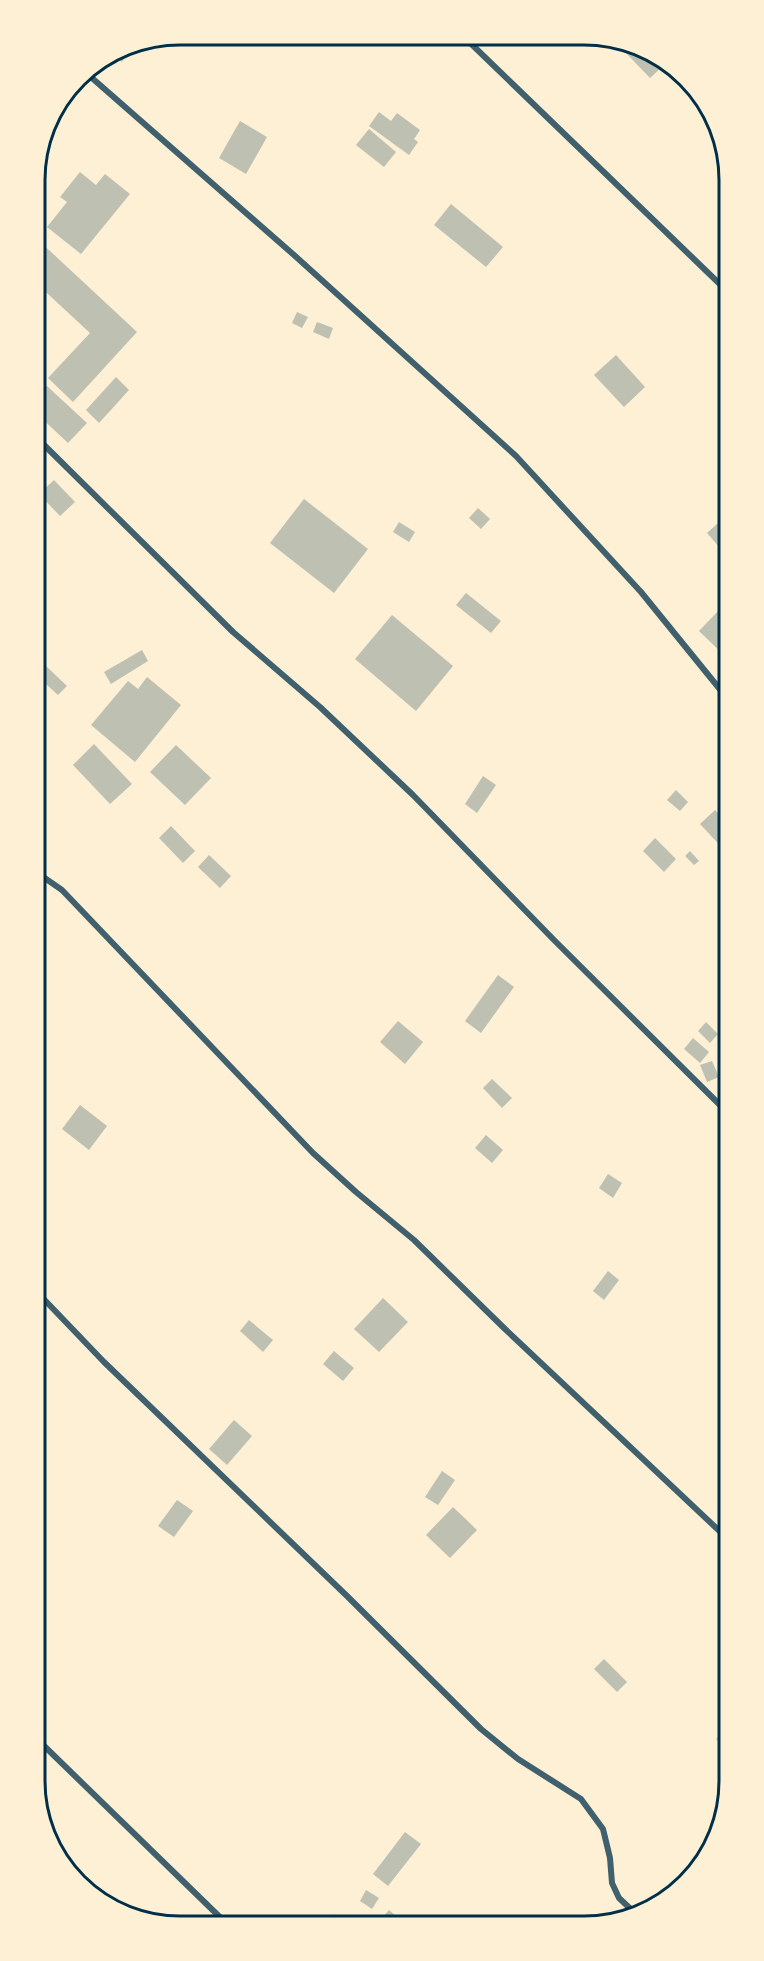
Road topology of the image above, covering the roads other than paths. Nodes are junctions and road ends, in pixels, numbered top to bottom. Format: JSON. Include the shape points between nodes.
{"nodes":[{"id":1,"x":472,"y":45,"type":"edge"},
{"id":2,"x":92,"y":77,"type":"edge"},
{"id":3,"x":719,"y":283,"type":"edge"},
{"id":4,"x":45,"y":446,"type":"edge"},
{"id":5,"x":719,"y":687,"type":"edge"},
{"id":6,"x":45,"y":878,"type":"edge"},
{"id":7,"x":719,"y":1104,"type":"edge"},
{"id":8,"x":45,"y":1300,"type":"edge"},
{"id":9,"x":719,"y":1531,"type":"edge"},
{"id":10,"x":45,"y":1746,"type":"edge"},
{"id":11,"x":629,"y":1908,"type":"edge"},
{"id":12,"x":219,"y":1916,"type":"edge"}],
"edges":[{"from":1,"to":3,"type":"street"},
{"from":2,"to":5,"type":"street","via":[[516,456],[641,592]]},
{"from":4,"to":7,"type":"street","via":[[233,632],[413,795]]},
{"from":6,"to":9,"type":"street","via":[[62,890],[313,1153],[414,1240]]},
{"from":8,"to":11,"type":"street","via":[[481,1729],[518,1759],[581,1799],[603,1829],[612,1883]]},
{"from":10,"to":12,"type":"street"}]}
